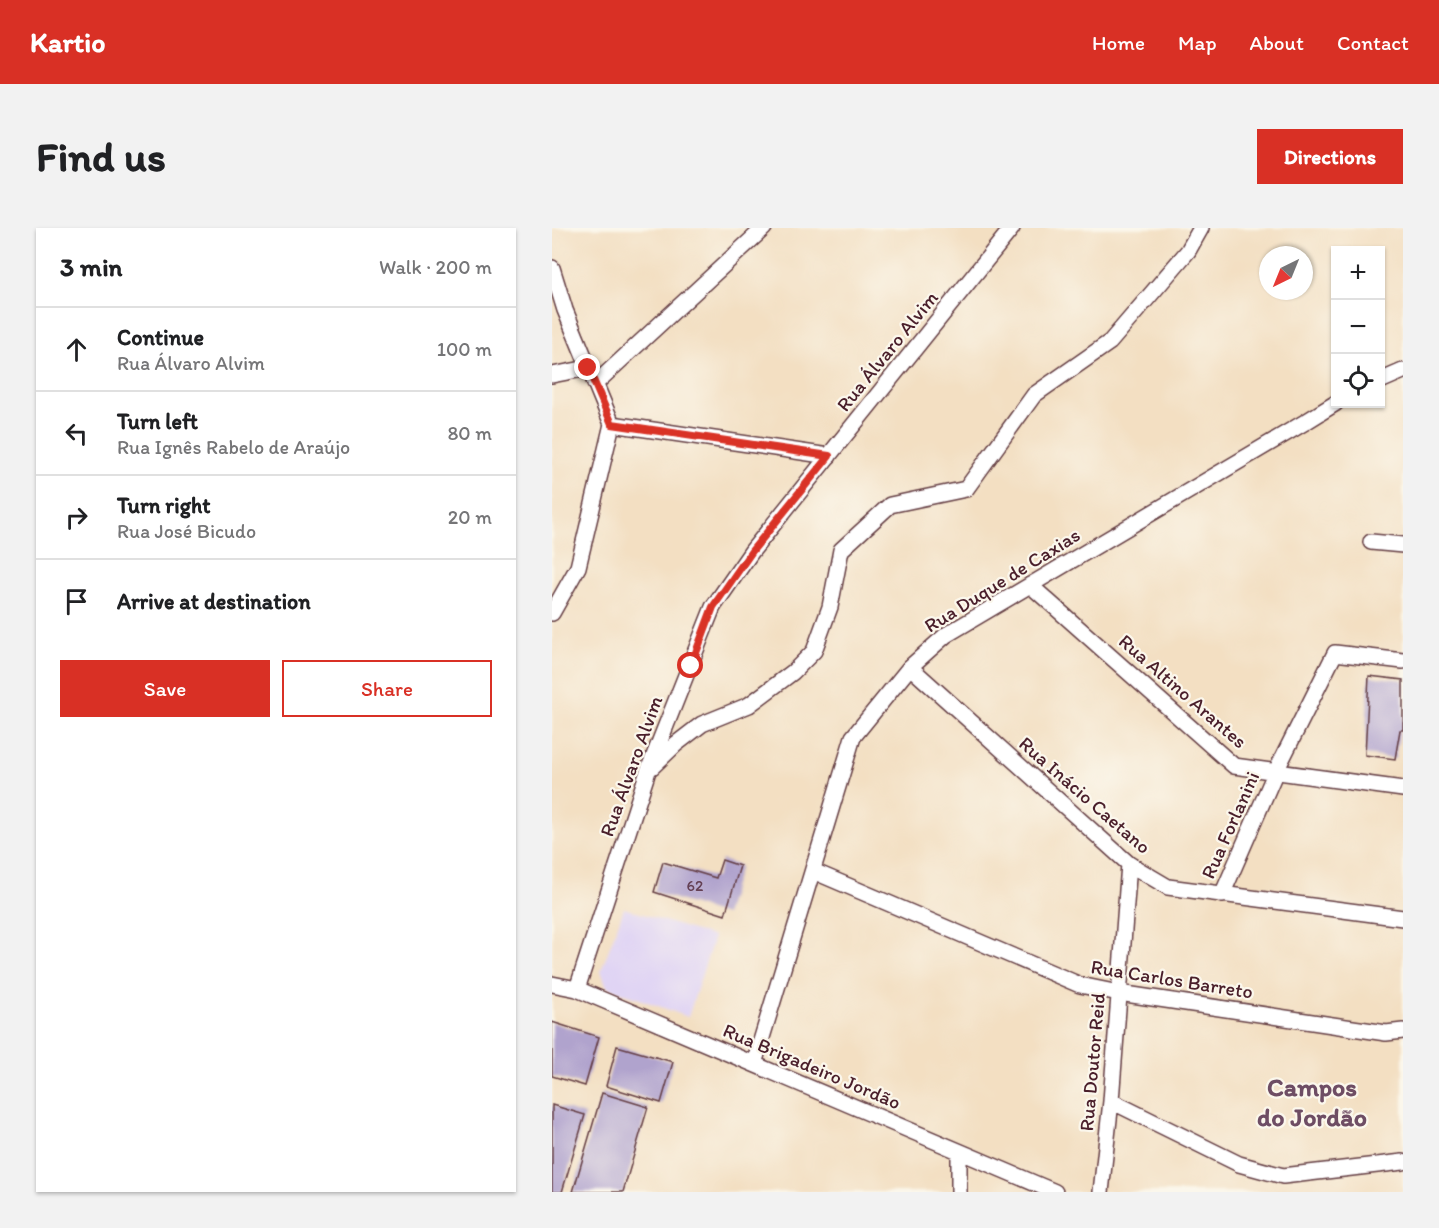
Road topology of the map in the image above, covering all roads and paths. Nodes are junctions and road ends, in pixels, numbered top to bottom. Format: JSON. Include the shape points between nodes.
{"nodes":[{"id":1,"x":764,"y":228,"type":"edge"},
{"id":2,"x":1012,"y":228,"type":"edge"},
{"id":3,"x":1201,"y":228,"type":"edge"},
{"id":4,"x":552,"y":268,"type":"edge"},
{"id":5,"x":588,"y":368,"type":"junction"},
{"id":6,"x":552,"y":375,"type":"edge"},
{"id":7,"x":1392,"y":376,"type":"edge"},
{"id":8,"x":595,"y":384,"type":"junction"},
{"id":9,"x":1403,"y":389,"type":"edge"},
{"id":10,"x":1331,"y":406,"type":"edge"},
{"id":11,"x":612,"y":424,"type":"junction"},
{"id":12,"x":829,"y":456,"type":"junction"},
{"id":13,"x":1371,"y":542,"type":"dead end"},
{"id":14,"x":1403,"y":545,"type":"edge"},
{"id":15,"x":1030,"y":585,"type":"junction"},
{"id":16,"x":552,"y":613,"type":"edge"},
{"id":17,"x":1403,"y":661,"type":"edge"},
{"id":18,"x":910,"y":667,"type":"junction"},
{"id":19,"x":648,"y":771,"type":"junction"},
{"id":20,"x":1276,"y":771,"type":"junction"},
{"id":21,"x":1403,"y":789,"type":"edge"},
{"id":22,"x":1129,"y":864,"type":"junction"},
{"id":23,"x":813,"y":871,"type":"junction"},
{"id":24,"x":1222,"y":895,"type":"junction"},
{"id":25,"x":1403,"y":918,"type":"edge"},
{"id":26,"x":552,"y":984,"type":"edge"},
{"id":27,"x":578,"y":989,"type":"junction"},
{"id":28,"x":1119,"y":993,"type":"junction"},
{"id":29,"x":1403,"y":1031,"type":"edge"},
{"id":30,"x":754,"y":1064,"type":"junction"},
{"id":31,"x":1111,"y":1101,"type":"junction"},
{"id":32,"x":959,"y":1152,"type":"junction"},
{"id":33,"x":1403,"y":1162,"type":"edge"},
{"id":34,"x":959,"y":1192,"type":"edge"},
{"id":35,"x":1054,"y":1192,"type":"edge"},
{"id":36,"x":1101,"y":1192,"type":"edge"}],
"edges":[{"from":1,"to":8,"type":"street"},
{"from":2,"to":12,"type":"street","name":"Rua Álvaro Alvim"},
{"from":3,"to":19,"type":"street","via":[[1188,251],[1110,342],[1034,395],[966,489],[890,505],[841,550],[830,607],[814,651],[793,672],[749,705],[702,724]]},
{"from":4,"to":5,"type":"street"},
{"from":5,"to":6,"type":"street"},
{"from":5,"to":8,"type":"street"},
{"from":7,"to":9,"type":"street"},
{"from":8,"to":11,"type":"street"},
{"from":10,"to":15,"type":"street","name":"Rua Duque de Caxias"},
{"from":11,"to":12,"type":"street"},
{"from":11,"to":16,"type":"street","via":[[578,567]]},
{"from":12,"to":19,"type":"street","name":"Rua Álvaro Alvim","via":[[752,551],[713,607]]},
{"from":13,"to":14,"type":"street"},
{"from":15,"to":18,"type":"street","name":"Rua Duque de Caxias","via":[[946,635]]},
{"from":15,"to":20,"type":"street","name":"Rua Altino Arantes","via":[[1234,765]]},
{"from":17,"to":20,"type":"street","name":"Rua Forlanini","via":[[1335,653]]},
{"from":18,"to":22,"type":"street","name":"Rua Inácio Caetano"},
{"from":18,"to":23,"type":"street","name":"Rua Duque de Caxias","via":[[854,737]]},
{"from":19,"to":27,"type":"street","name":"Rua Álvaro Alvim"},
{"from":20,"to":21,"type":"street","name":"Rua Altino Arantes"},
{"from":20,"to":24,"type":"street","name":"Rua Forlanini"},
{"from":22,"to":24,"type":"street","name":"Rua Inácio Caetano","via":[[1168,887]]},
{"from":22,"to":28,"type":"street","name":"Rua Doutor Reid"},
{"from":23,"to":28,"type":"street","name":"Rua Carlos Barreto","via":[[1080,985]]},
{"from":23,"to":30,"type":"street","name":"Rua Duque de Caxias"},
{"from":24,"to":25,"type":"street","name":"Rua Inácio Caetano"},
{"from":26,"to":27,"type":"street","name":"Rua Brigadeiro Jordão"},
{"from":27,"to":30,"type":"street","name":"Rua Brigadeiro Jordão"},
{"from":28,"to":29,"type":"street","name":"Rua Carlos Barreto","via":[[1386,1033]]},
{"from":28,"to":31,"type":"street","name":"Rua Doutor Reid"},
{"from":30,"to":32,"type":"street","name":"Rua Brigadeiro Jordão"},
{"from":31,"to":33,"type":"street","via":[[1239,1164],[1283,1176]]},
{"from":31,"to":36,"type":"street","name":"Rua Doutor Reid"},
{"from":32,"to":34,"type":"street"},
{"from":32,"to":35,"type":"street","name":"Rua Brigadeiro Jordão"}]}
